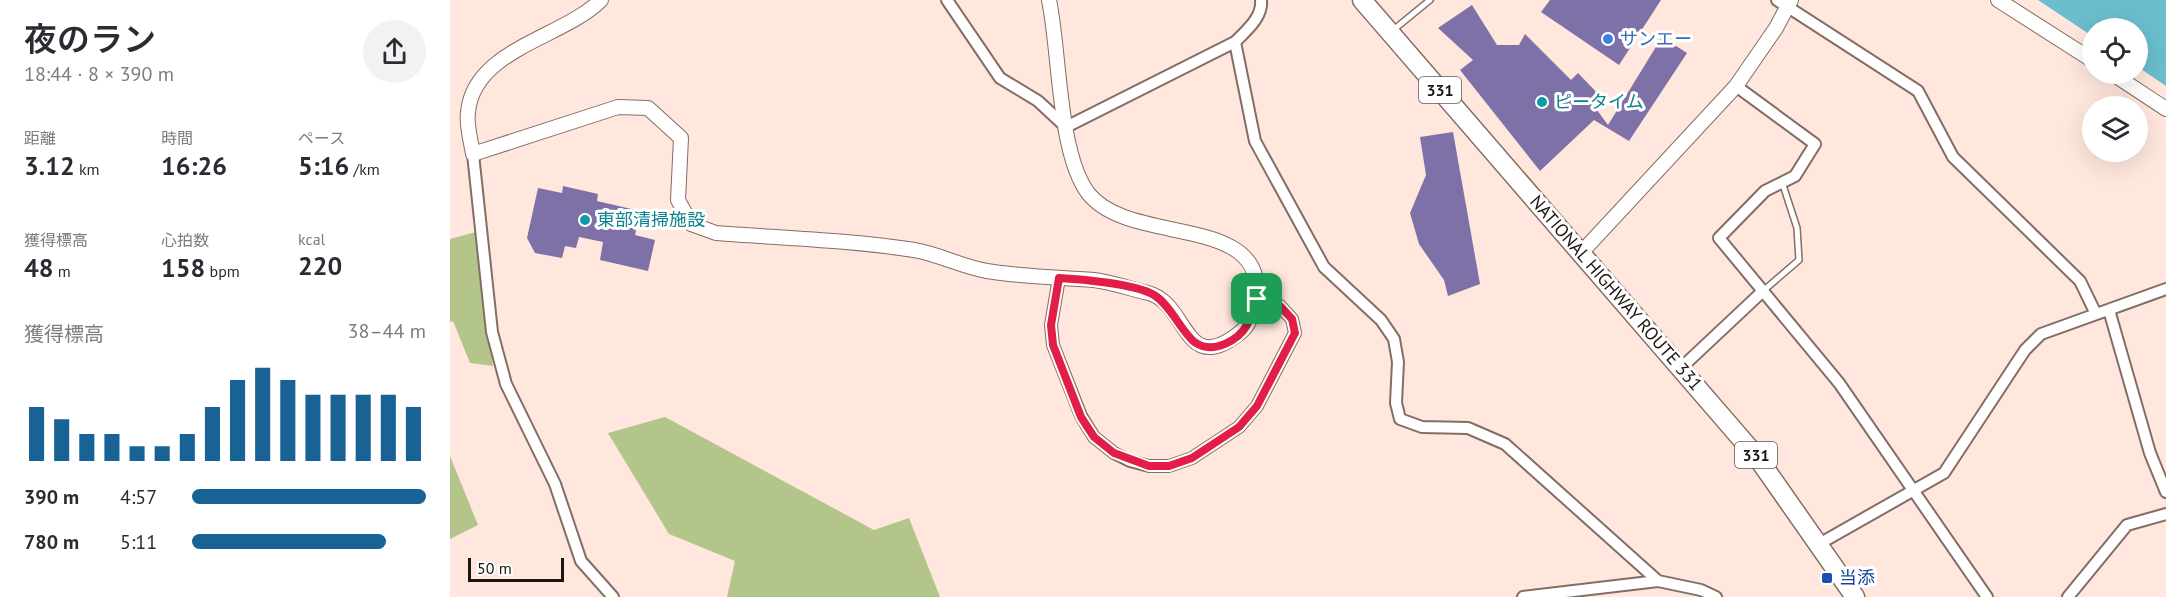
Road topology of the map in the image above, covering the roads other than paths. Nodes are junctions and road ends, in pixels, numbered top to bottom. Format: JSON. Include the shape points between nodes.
{"nodes":[{"id":1,"x":602,"y":0,"type":"edge"},
{"id":2,"x":947,"y":0,"type":"edge"},
{"id":3,"x":1048,"y":0,"type":"edge"},
{"id":4,"x":1261,"y":0,"type":"edge"},
{"id":5,"x":1362,"y":0,"type":"edge"},
{"id":6,"x":1430,"y":0,"type":"edge"},
{"id":7,"x":1998,"y":0,"type":"edge"},
{"id":8,"x":1785,"y":2,"type":"edge"},
{"id":9,"x":1390,"y":32,"type":"junction"},
{"id":10,"x":1235,"y":42,"type":"junction"},
{"id":11,"x":2082,"y":54,"type":"edge"},
{"id":12,"x":2128,"y":84,"type":"edge"},
{"id":13,"x":1736,"y":86,"type":"junction"},
{"id":14,"x":2166,"y":109,"type":"edge"},
{"id":15,"x":1066,"y":127,"type":"junction"},
{"id":16,"x":473,"y":154,"type":"junction"},
{"id":17,"x":1782,"y":182,"type":"junction"},
{"id":18,"x":1581,"y":253,"type":"junction"},
{"id":19,"x":1059,"y":278,"type":"junction"},
{"id":20,"x":2166,"y":290,"type":"edge"},
{"id":21,"x":1763,"y":291,"type":"junction"},
{"id":22,"x":1257,"y":299,"type":"junction"},
{"id":23,"x":2109,"y":310,"type":"junction"},
{"id":24,"x":2096,"y":314,"type":"junction"},
{"id":25,"x":1681,"y":368,"type":"junction"},
{"id":26,"x":1913,"y":490,"type":"junction"},
{"id":27,"x":2166,"y":492,"type":"edge"},
{"id":28,"x":2166,"y":514,"type":"edge"},
{"id":29,"x":1819,"y":544,"type":"junction"},
{"id":30,"x":1658,"y":581,"type":"junction"},
{"id":31,"x":614,"y":597,"type":"edge"},
{"id":32,"x":1523,"y":597,"type":"edge"},
{"id":33,"x":1716,"y":597,"type":"edge"},
{"id":34,"x":1855,"y":597,"type":"edge"},
{"id":35,"x":1988,"y":597,"type":"edge"},
{"id":36,"x":2068,"y":597,"type":"edge"}],
"edges":[{"from":1,"to":16,"type":"street","via":[[586,15],[517,49],[479,79],[468,112]]},
{"from":2,"to":15,"type":"street","via":[[1000,78],[1038,101]]},
{"from":3,"to":15,"type":"street"},
{"from":4,"to":10,"type":"street","via":[[1252,25]]},
{"from":5,"to":9,"type":"highway","name":"NATIONAL HIGHWAY ROUTE 331","number":"331"},
{"from":6,"to":9,"type":"lane"},
{"from":7,"to":11,"type":"street"},
{"from":8,"to":13,"type":"street","via":[[1761,51]]},
{"from":8,"to":24,"type":"street","via":[[1918,91],[1953,157],[2080,281]]},
{"from":9,"to":18,"type":"highway","name":"NATIONAL HIGHWAY ROUTE 331","number":"331"},
{"from":10,"to":15,"type":"street"},
{"from":10,"to":30,"type":"street","via":[[1255,141],[1324,267],[1381,320],[1394,339],[1400,419],[1422,427],[1468,428],[1505,444]]},
{"from":12,"to":14,"type":"street"},
{"from":13,"to":17,"type":"street","via":[[1815,144],[1795,176]]},
{"from":13,"to":18,"type":"street"},
{"from":15,"to":22,"type":"street","via":[[1078,178],[1100,204],[1129,220],[1229,244],[1245,258],[1253,273]]},
{"from":16,"to":19,"type":"street","via":[[618,107],[648,108],[681,138],[678,200],[691,224],[716,232],[915,250],[986,271]]},
{"from":16,"to":31,"type":"street","via":[[492,332],[506,384],[555,484],[581,561]]},
{"from":17,"to":21,"type":"lane","via":[[1797,228],[1799,260]]},
{"from":17,"to":21,"type":"street","via":[[1765,191],[1719,238]]},
{"from":18,"to":25,"type":"highway","name":"NATIONAL HIGHWAY ROUTE 331","number":"331"},
{"from":19,"to":22,"type":"street","via":[[1097,280],[1154,294],[1178,318],[1195,343],[1209,347],[1225,345],[1246,327]]},
{"from":19,"to":22,"type":"street","via":[[1051,325],[1053,345],[1081,417],[1094,437],[1114,453],[1149,466],[1169,466],[1192,458],[1239,427],[1257,406],[1295,333],[1292,319],[1280,306]]},
{"from":20,"to":23,"type":"street"},
{"from":21,"to":25,"type":"street"},
{"from":21,"to":26,"type":"street","via":[[1839,383]]},
{"from":23,"to":24,"type":"street"},
{"from":23,"to":27,"type":"street","via":[[2150,453]]},
{"from":24,"to":26,"type":"street","via":[[2041,334],[2025,350],[1944,472]]},
{"from":25,"to":29,"type":"highway","name":"NATIONAL HIGHWAY ROUTE 331","number":"331","via":[[1757,457]]},
{"from":26,"to":29,"type":"street"},
{"from":26,"to":35,"type":"street"},
{"from":28,"to":36,"type":"street","via":[[2127,525]]},
{"from":29,"to":34,"type":"highway","name":"NATIONAL HIGHWAY ROUTE 331","number":"331"},
{"from":30,"to":32,"type":"street"},
{"from":30,"to":33,"type":"street"}]}
